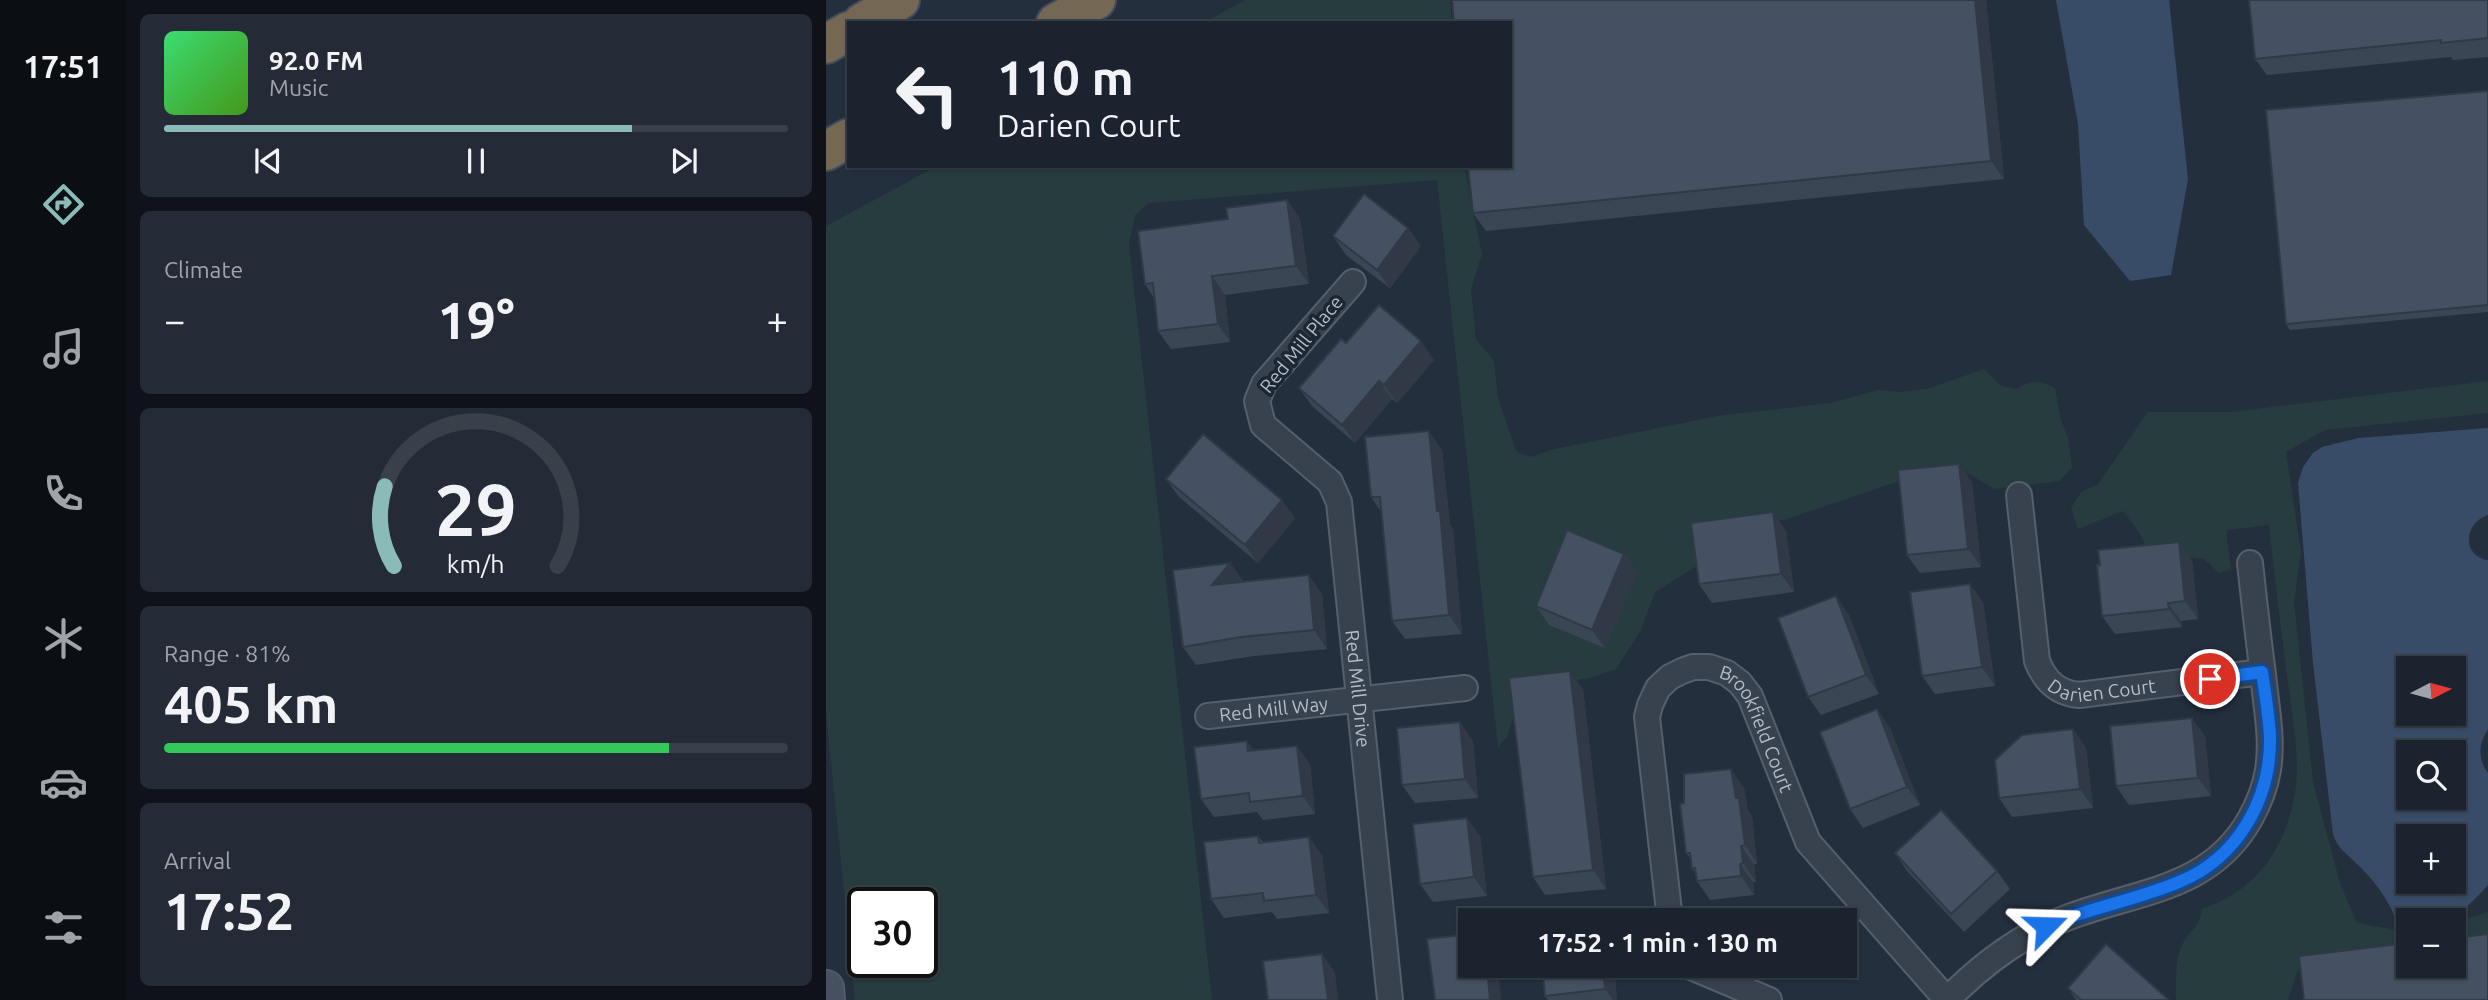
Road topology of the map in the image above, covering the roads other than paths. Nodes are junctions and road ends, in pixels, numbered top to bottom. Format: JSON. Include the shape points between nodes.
{"nodes":[{"id":1,"x":900,"y":0,"type":"edge"},
{"id":2,"x":1096,"y":0,"type":"edge"},
{"id":3,"x":865,"y":21,"type":"edge"},
{"id":4,"x":1059,"y":21,"type":"edge"},
{"id":5,"x":847,"y":32,"type":"edge"},
{"id":6,"x":826,"y":44,"type":"edge"},
{"id":7,"x":847,"y":139,"type":"edge"},
{"id":8,"x":826,"y":151,"type":"edge"},
{"id":9,"x":1353,"y":282,"type":"dead end"},
{"id":10,"x":1258,"y":409,"type":"joint"},
{"id":11,"x":2020,"y":495,"type":"dead end"},
{"id":12,"x":2250,"y":563,"type":"dead end"},
{"id":13,"x":2262,"y":672,"type":"junction"},
{"id":14,"x":1465,"y":688,"type":"dead end"},
{"id":15,"x":1357,"y":700,"type":"junction"},
{"id":16,"x":1208,"y":716,"type":"dead end"},
{"id":17,"x":1669,"y":908,"type":"edge"},
{"id":18,"x":1717,"y":978,"type":"edge"},
{"id":19,"x":826,"y":988,"type":"edge"},
{"id":20,"x":827,"y":1000,"type":"edge"},
{"id":21,"x":1390,"y":1000,"type":"edge"},
{"id":22,"x":1769,"y":1000,"type":"edge"},
{"id":23,"x":1947,"y":1000,"type":"edge"}],
"edges":[{"from":1,"to":3,"type":"highway"},
{"from":2,"to":4,"type":"highway"},
{"from":5,"to":6,"type":"highway"},
{"from":7,"to":8,"type":"highway"},
{"from":9,"to":10,"type":"street","name":"Red Mill Place","via":[[1264,384]]},
{"from":10,"to":15,"type":"street","name":"Red Mill Drive","via":[[1263,425],[1330,482],[1336,493]]},
{"from":11,"to":13,"type":"street","name":"Darien Court","via":[[2037,661],[2057,690],[2079,695]]},
{"from":12,"to":13,"type":"street"},
{"from":13,"to":23,"type":"street","via":[[2270,737],[2268,769],[2256,810],[2225,853],[2180,882],[2046,926],[1989,961]]},
{"from":14,"to":15,"type":"street","name":"Red Mill Way"},
{"from":15,"to":16,"type":"street","name":"Red Mill Way"},
{"from":15,"to":21,"type":"street","name":"Red Mill Drive"},
{"from":17,"to":23,"type":"street","name":"Brookfield Court","via":[[1647,717],[1658,688],[1670,677],[1686,669],[1709,667],[1733,677],[1750,696],[1808,842]]},
{"from":18,"to":22,"type":"street"},
{"from":19,"to":20,"type":"main road"}]}
